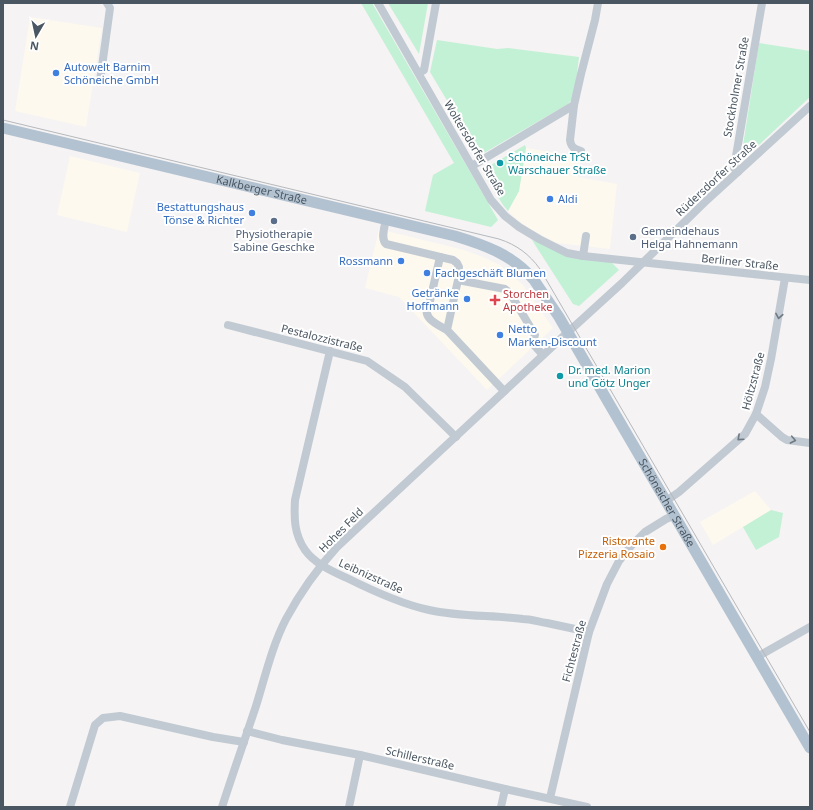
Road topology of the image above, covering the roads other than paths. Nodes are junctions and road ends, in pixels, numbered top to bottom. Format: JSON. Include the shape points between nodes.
{"nodes":[{"id":1,"x":107,"y":3,"type":"edge"},
{"id":2,"x":378,"y":3,"type":"edge"},
{"id":3,"x":436,"y":3,"type":"edge"},
{"id":4,"x":598,"y":3,"type":"edge"},
{"id":5,"x":762,"y":3,"type":"edge"},
{"id":6,"x":419,"y":73,"type":"junction"},
{"id":7,"x":100,"y":81,"type":"dead end"},
{"id":8,"x":574,"y":105,"type":"junction"},
{"id":9,"x":810,"y":106,"type":"edge"},
{"id":10,"x":3,"y":128,"type":"edge"},
{"id":11,"x":581,"y":151,"type":"dead end"},
{"id":12,"x":472,"y":166,"type":"junction"},
{"id":13,"x":738,"y":172,"type":"junction"},
{"id":14,"x":386,"y":220,"type":"junction"},
{"id":15,"x":586,"y":236,"type":"dead end"},
{"id":16,"x":583,"y":256,"type":"junction"},
{"id":17,"x":440,"y":257,"type":"junction"},
{"id":18,"x":516,"y":262,"type":"joint"},
{"id":19,"x":643,"y":263,"type":"junction"},
{"id":20,"x":785,"y":278,"type":"junction"},
{"id":21,"x":458,"y":280,"type":"junction"},
{"id":22,"x":810,"y":280,"type":"edge"},
{"id":23,"x":228,"y":325,"type":"dead end"},
{"id":24,"x":447,"y":330,"type":"junction"},
{"id":25,"x":568,"y":332,"type":"junction"},
{"id":26,"x":330,"y":351,"type":"junction"},
{"id":27,"x":543,"y":355,"type":"junction"},
{"id":28,"x":504,"y":391,"type":"junction"},
{"id":29,"x":756,"y":414,"type":"junction"},
{"id":30,"x":456,"y":437,"type":"junction"},
{"id":31,"x":810,"y":443,"type":"edge"},
{"id":32,"x":666,"y":501,"type":"junction"},
{"id":33,"x":675,"y":516,"type":"junction"},
{"id":34,"x":322,"y":565,"type":"junction"},
{"id":35,"x":810,"y":627,"type":"edge"},
{"id":36,"x":589,"y":632,"type":"junction"},
{"id":37,"x":757,"y":657,"type":"junction"},
{"id":38,"x":247,"y":731,"type":"junction"},
{"id":39,"x":244,"y":742,"type":"junction"},
{"id":40,"x":810,"y":748,"type":"edge"},
{"id":41,"x":360,"y":756,"type":"junction"},
{"id":42,"x":505,"y":789,"type":"junction"},
{"id":43,"x":550,"y":798,"type":"junction"},
{"id":44,"x":70,"y":807,"type":"edge"},
{"id":45,"x":222,"y":807,"type":"edge"},
{"id":46,"x":349,"y":807,"type":"edge"},
{"id":47,"x":501,"y":807,"type":"edge"},
{"id":48,"x":587,"y":807,"type":"edge"}],
"edges":[{"from":1,"to":7,"type":"street","via":[[110,8]]},
{"from":2,"to":6,"type":"street","name":"Woltersdorfer Straße"},
{"from":3,"to":6,"type":"street","via":[[424,70]]},
{"from":4,"to":8,"type":"street"},
{"from":5,"to":13,"type":"street","name":"Stockholmer Straße","via":[[734,168]]},
{"from":6,"to":12,"type":"street","name":"Woltersdorfer Straße"},
{"from":8,"to":11,"type":"street","via":[[570,140],[574,149]]},
{"from":8,"to":12,"type":"street"},
{"from":9,"to":13,"type":"street","name":"Rüdersdorfer Straße"},
{"from":10,"to":14,"type":"main road","name":"Kalkberger Straße"},
{"from":12,"to":16,"type":"street","name":"Woltersdorfer Straße","via":[[491,200],[505,216],[539,239],[567,253]]},
{"from":13,"to":19,"type":"street","name":"Rüdersdorfer Straße"},
{"from":14,"to":17,"type":"street","via":[[383,242]]},
{"from":14,"to":18,"type":"main road","name":"Kalkberger Straße","via":[[476,242]]},
{"from":15,"to":16,"type":"street"},
{"from":16,"to":19,"type":"street","name":"Woltersdorfer Straße"},
{"from":17,"to":21,"type":"street","via":[[457,263]]},
{"from":17,"to":24,"type":"street","via":[[426,310],[432,321]]},
{"from":18,"to":25,"type":"main road","name":"Schöneicher Straße","via":[[538,286]]},
{"from":19,"to":20,"type":"street","name":"Berliner Straße"},
{"from":19,"to":25,"type":"street","name":"Rüdersdorfer Straße"},
{"from":20,"to":22,"type":"street","name":"Berliner Straße"},
{"from":20,"to":29,"type":"street","name":"Höltzstraße","one_way":true,"via":[[771,359]]},
{"from":21,"to":24,"type":"street"},
{"from":21,"to":27,"type":"street","via":[[505,289],[510,293],[535,335],[532,342]]},
{"from":23,"to":26,"type":"street","name":"Pestalozzistraße"},
{"from":24,"to":28,"type":"street"},
{"from":25,"to":27,"type":"street","name":"Hohes Feld"},
{"from":25,"to":32,"type":"main road","name":"Schöneicher Straße"},
{"from":26,"to":30,"type":"street","name":"Pestalozzistraße","via":[[367,361],[405,387]]},
{"from":26,"to":34,"type":"street","name":"Leibnizstraße","via":[[295,500],[294,518],[296,531],[304,548]]},
{"from":27,"to":28,"type":"street","name":"Hohes Feld"},
{"from":28,"to":30,"type":"street","name":"Hohes Feld"},
{"from":29,"to":31,"type":"street","one_way":true,"via":[[787,440]]},
{"from":29,"to":32,"type":"street","name":"Höltzstraße","one_way":true,"via":[[745,434]]},
{"from":30,"to":34,"type":"street","name":"Hohes Feld","via":[[337,547]]},
{"from":32,"to":33,"type":"main road","name":"Schöneicher Straße"},
{"from":33,"to":36,"type":"street","name":"Fichtestraße","via":[[645,532],[619,561],[607,584]]},
{"from":33,"to":37,"type":"main road","name":"Schöneicher Straße"},
{"from":34,"to":36,"type":"street","name":"Leibnizstraße","via":[[371,590],[429,610],[524,619]]},
{"from":34,"to":38,"type":"street","name":"Hohes Feld","via":[[286,621],[270,660]]},
{"from":35,"to":37,"type":"street"},
{"from":36,"to":43,"type":"street","name":"Fichtestraße"},
{"from":37,"to":40,"type":"main road","name":"Schöneicher Straße"},
{"from":38,"to":39,"type":"street","name":"Hohes Feld"},
{"from":38,"to":41,"type":"street","name":"Schillerstraße"},
{"from":39,"to":44,"type":"street","via":[[120,716],[103,718],[95,725]]},
{"from":39,"to":45,"type":"street","name":"Hohes Feld"},
{"from":41,"to":42,"type":"street","name":"Schillerstraße"},
{"from":41,"to":46,"type":"street"},
{"from":42,"to":43,"type":"street","name":"Schillerstraße"},
{"from":42,"to":47,"type":"street"},
{"from":43,"to":48,"type":"street","name":"Schillerstraße"}]}
